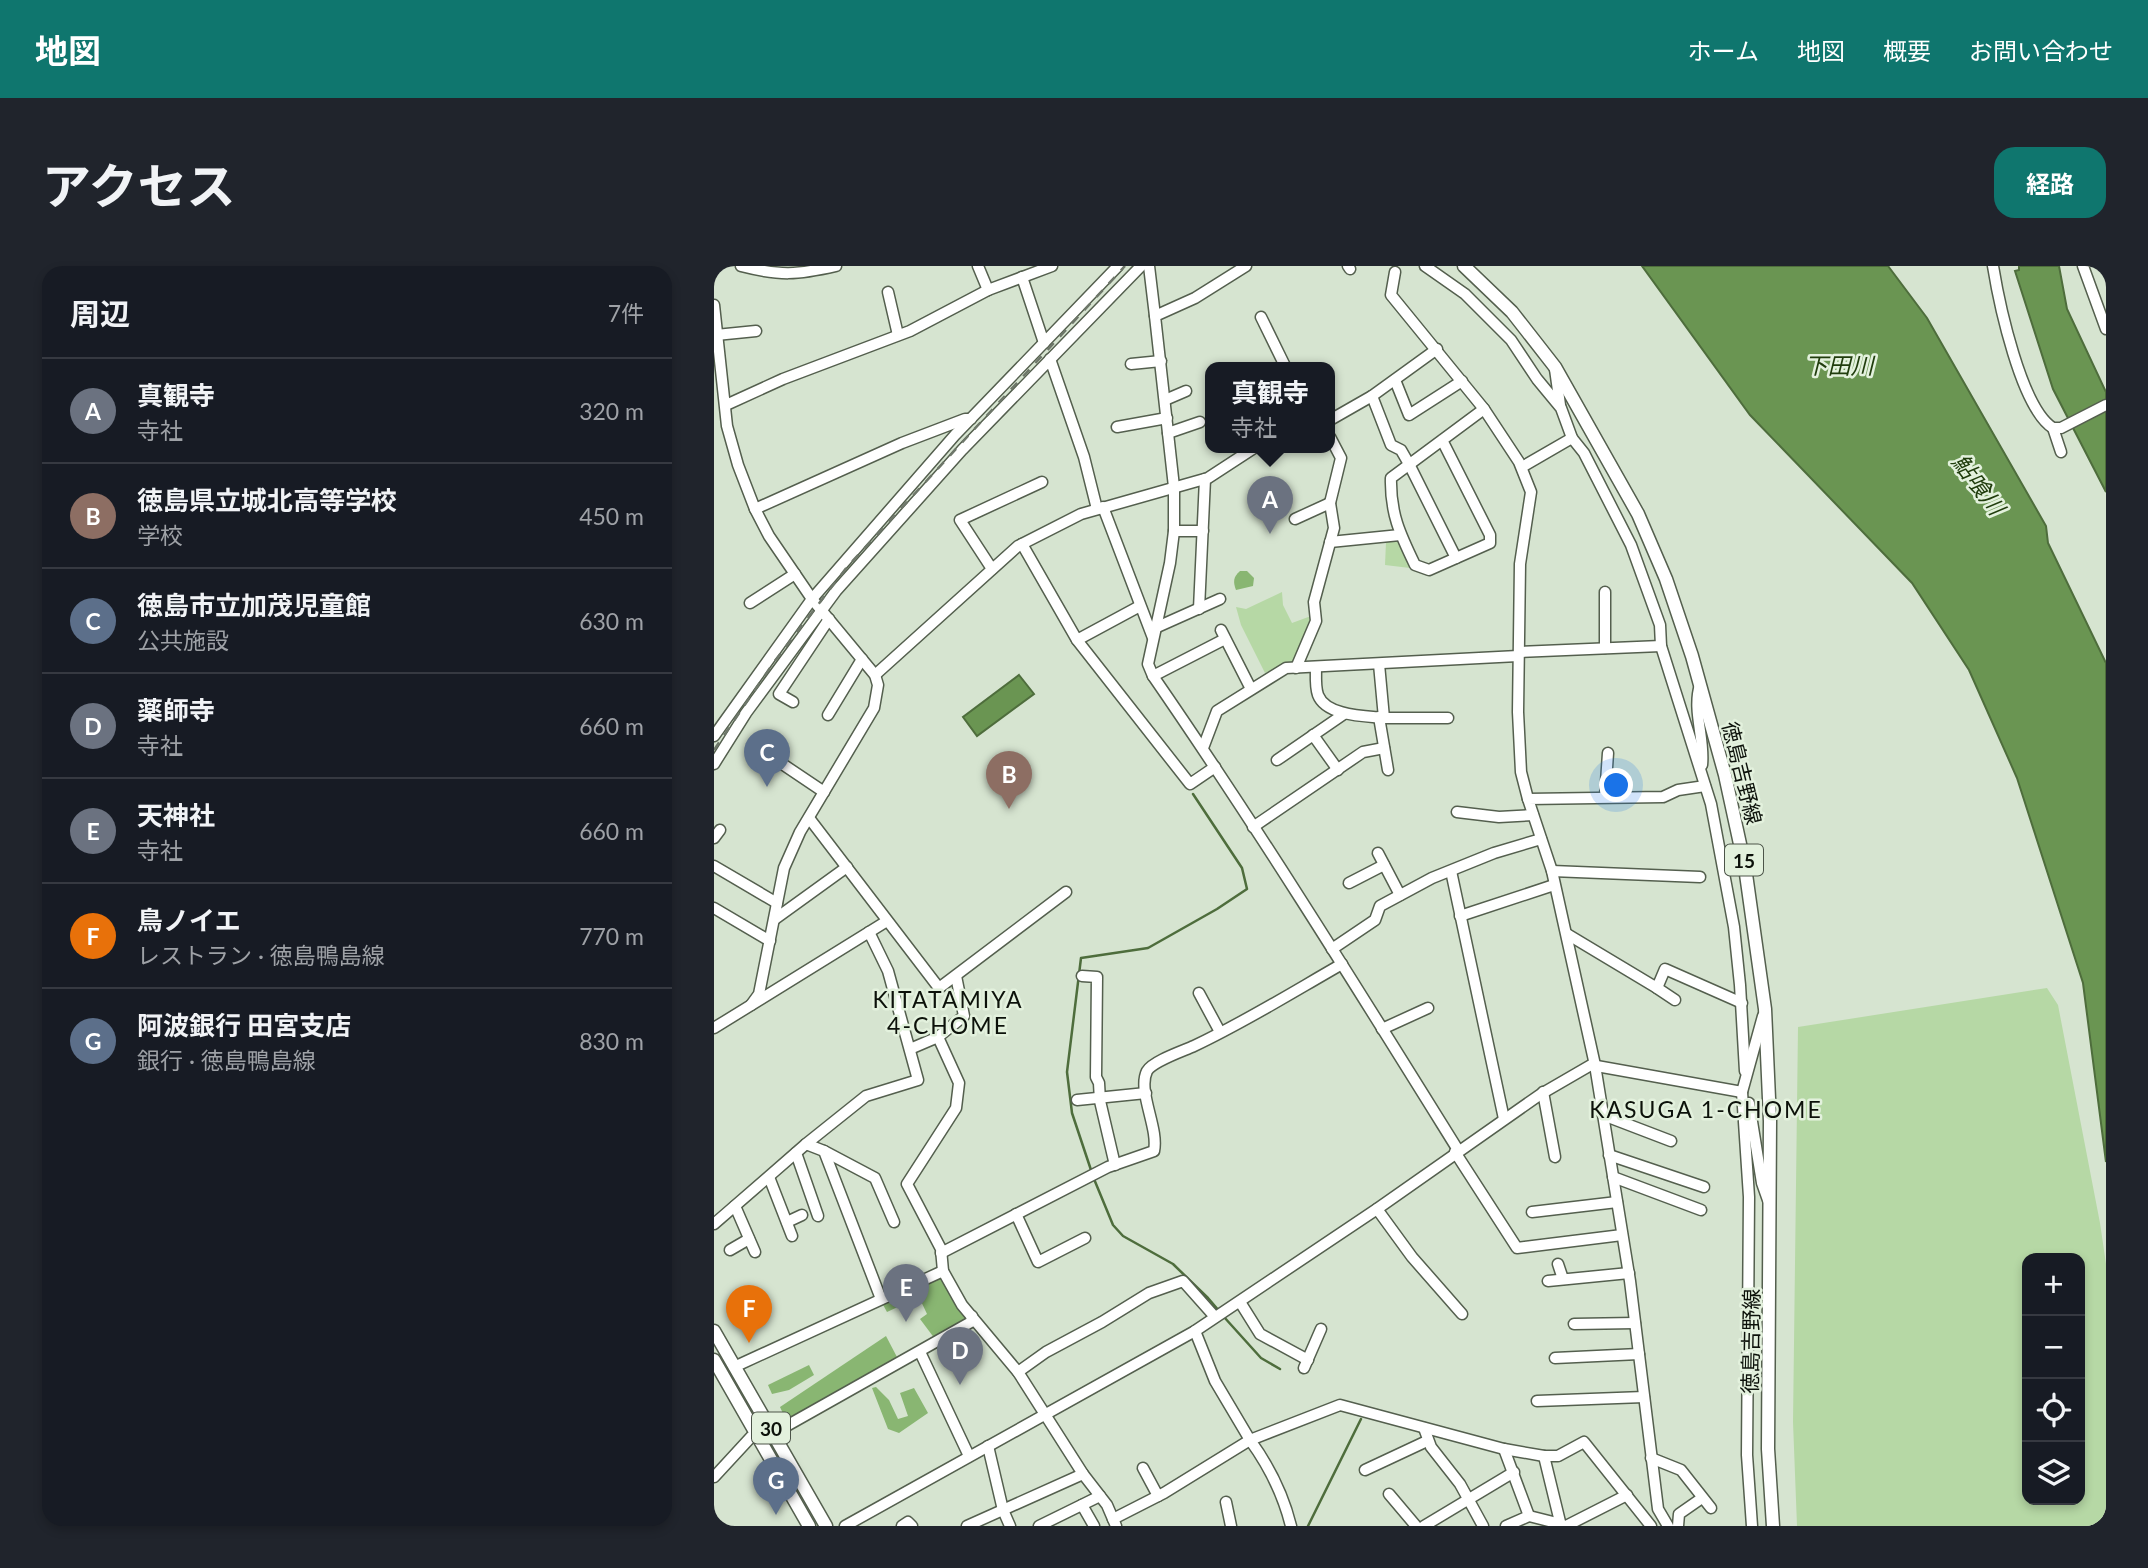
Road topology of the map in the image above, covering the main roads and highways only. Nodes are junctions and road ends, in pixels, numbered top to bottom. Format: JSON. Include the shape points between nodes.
{"nodes":[{"id":1,"x":1464,"y":266,"type":"edge"},
{"id":2,"x":714,"y":1331,"type":"edge"},
{"id":3,"x":716,"y":1367,"type":"edge"},
{"id":4,"x":809,"y":1526,"type":"edge"},
{"id":5,"x":826,"y":1526,"type":"edge"},
{"id":6,"x":1773,"y":1526,"type":"edge"}],
"edges":[{"from":1,"to":6,"type":"main road","name":"徳島吉野線","number":"15","via":[[1512,312],[1555,367],[1618,475],[1654,547],[1692,656],[1725,775],[1745,867],[1765,1009],[1770,1121],[1768,1449]]},
{"from":2,"to":5,"type":"main road","number":"30"},
{"from":3,"to":4,"type":"main road","number":"30"}]}
